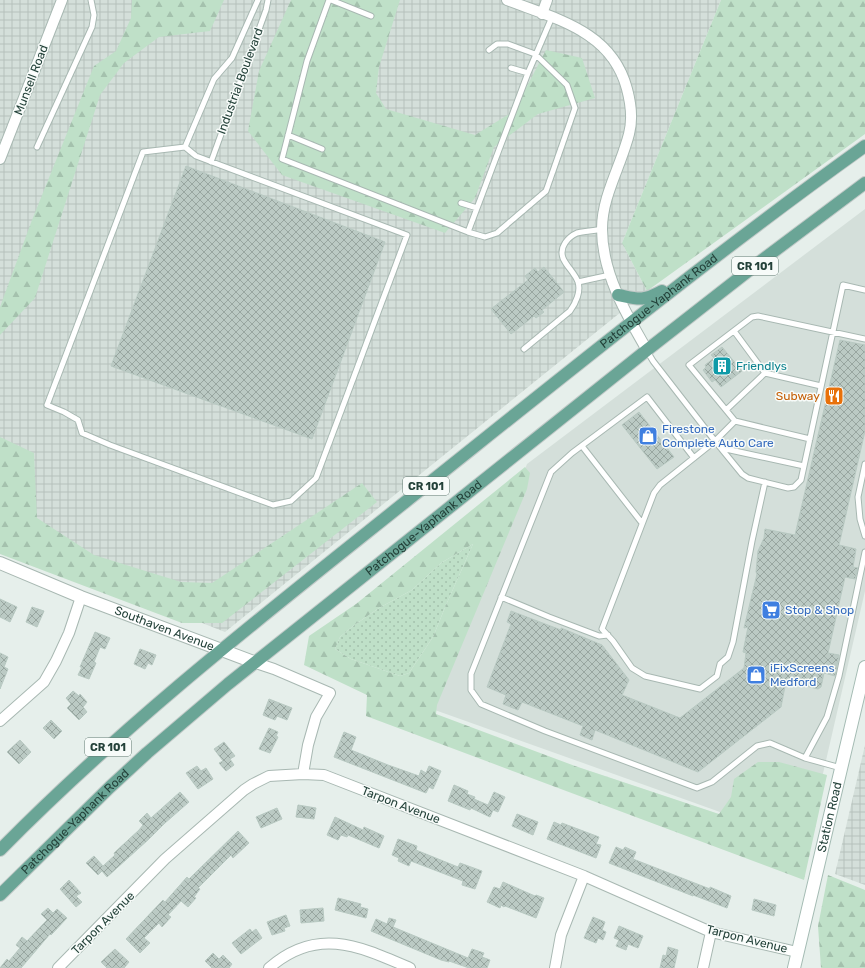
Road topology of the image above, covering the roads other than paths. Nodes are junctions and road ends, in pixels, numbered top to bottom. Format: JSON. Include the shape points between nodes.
{"nodes":[{"id":1,"x":62,"y":0,"type":"edge"},
{"id":2,"x":91,"y":0,"type":"edge"},
{"id":3,"x":258,"y":0,"type":"edge"},
{"id":4,"x":268,"y":0,"type":"edge"},
{"id":5,"x":330,"y":0,"type":"edge"},
{"id":6,"x":507,"y":0,"type":"edge"},
{"id":7,"x":547,"y":0,"type":"edge"},
{"id":8,"x":547,"y":15,"type":"junction"},
{"id":9,"x":372,"y":16,"type":"dead end"},
{"id":10,"x":489,"y":50,"type":"dead end"},
{"id":11,"x":535,"y":54,"type":"junction"},
{"id":12,"x":511,"y":68,"type":"dead end"},
{"id":13,"x":528,"y":73,"type":"junction"},
{"id":14,"x":288,"y":135,"type":"junction"},
{"id":15,"x":865,"y":146,"type":"edge"},
{"id":16,"x":37,"y":147,"type":"dead end"},
{"id":17,"x":185,"y":148,"type":"junction"},
{"id":18,"x":322,"y":149,"type":"dead end"},
{"id":19,"x":0,"y":159,"type":"edge"},
{"id":20,"x":211,"y":162,"type":"junction"},
{"id":21,"x":865,"y":183,"type":"edge"},
{"id":22,"x":460,"y":203,"type":"dead end"},
{"id":23,"x":477,"y":208,"type":"junction"},
{"id":24,"x":602,"y":229,"type":"junction"},
{"id":25,"x":468,"y":232,"type":"junction"},
{"id":26,"x":696,"y":272,"type":"junction"},
{"id":27,"x":610,"y":275,"type":"junction"},
{"id":28,"x":578,"y":282,"type":"junction"},
{"id":29,"x":865,"y":290,"type":"edge"},
{"id":30,"x":618,"y":295,"type":"junction"},
{"id":31,"x":631,"y":323,"type":"junction"},
{"id":32,"x":734,"y":331,"type":"junction"},
{"id":33,"x":833,"y":332,"type":"junction"},
{"id":34,"x":865,"y":339,"type":"edge"},
{"id":35,"x":524,"y":349,"type":"dead end"},
{"id":36,"x":647,"y":350,"type":"junction"},
{"id":37,"x":765,"y":373,"type":"junction"},
{"id":38,"x":821,"y":386,"type":"junction"},
{"id":39,"x":726,"y":410,"type":"junction"},
{"id":40,"x":735,"y":422,"type":"junction"},
{"id":41,"x":810,"y":439,"type":"junction"},
{"id":42,"x":715,"y":441,"type":"junction"},
{"id":43,"x":582,"y":446,"type":"junction"},
{"id":44,"x":720,"y":448,"type":"junction"},
{"id":45,"x":694,"y":458,"type":"junction"},
{"id":46,"x":865,"y":464,"type":"edge"},
{"id":47,"x":804,"y":466,"type":"junction"},
{"id":48,"x":765,"y":482,"type":"junction"},
{"id":49,"x":642,"y":523,"type":"junction"},
{"id":50,"x":865,"y":536,"type":"edge"},
{"id":51,"x":865,"y":552,"type":"edge"},
{"id":52,"x":0,"y":563,"type":"edge"},
{"id":53,"x":81,"y":597,"type":"junction"},
{"id":54,"x":501,"y":597,"type":"junction"},
{"id":55,"x":608,"y":635,"type":"junction"},
{"id":56,"x":221,"y":650,"type":"junction"},
{"id":57,"x":256,"y":663,"type":"junction"},
{"id":58,"x":865,"y":667,"type":"edge"},
{"id":59,"x":0,"y":721,"type":"edge"},
{"id":60,"x":805,"y":758,"type":"junction"},
{"id":61,"x":842,"y":768,"type":"junction"},
{"id":62,"x":303,"y":774,"type":"junction"},
{"id":63,"x":0,"y":850,"type":"edge"},
{"id":64,"x":584,"y":876,"type":"junction"},
{"id":65,"x":0,"y":894,"type":"edge"},
{"id":66,"x":711,"y":932,"type":"junction"},
{"id":67,"x":797,"y":952,"type":"junction"},
{"id":68,"x":58,"y":968,"type":"edge"},
{"id":69,"x":269,"y":968,"type":"edge"},
{"id":70,"x":410,"y":968,"type":"edge"},
{"id":71,"x":555,"y":968,"type":"edge"},
{"id":72,"x":703,"y":968,"type":"edge"},
{"id":73,"x":794,"y":968,"type":"edge"}],
"edges":[{"from":1,"to":19,"type":"street","name":"Munsell Road"},
{"from":2,"to":16,"type":"lane","via":[[94,15],[92,27]]},
{"from":3,"to":17,"type":"lane","name":"Industrial Boulevard","via":[[232,58],[214,79]]},
{"from":4,"to":20,"type":"lane","name":"Industrial Boulevard"},
{"from":5,"to":9,"type":"lane"},
{"from":5,"to":14,"type":"lane","via":[[307,61]]},
{"from":6,"to":8,"type":"street"},
{"from":7,"to":8,"type":"street"},
{"from":8,"to":11,"type":"lane"},
{"from":8,"to":24,"type":"street","via":[[577,27],[596,39],[616,63],[625,82],[631,113],[629,134],[607,196]]},
{"from":10,"to":11,"type":"lane","via":[[497,44],[508,44]]},
{"from":11,"to":13,"type":"lane"},
{"from":11,"to":25,"type":"lane","via":[[567,85],[575,108],[546,190],[497,233],[485,237]]},
{"from":12,"to":13,"type":"lane"},
{"from":13,"to":23,"type":"lane"},
{"from":14,"to":18,"type":"lane"},
{"from":14,"to":25,"type":"lane","via":[[282,159]]},
{"from":15,"to":26,"type":"main road","name":"Patchogue-Yaphank Road","number":"CR 101"},
{"from":17,"to":20,"type":"lane"},
{"from":17,"to":20,"type":"lane","via":[[142,152],[47,405],[78,420],[82,433],[273,505],[291,501],[316,478],[407,235]]},
{"from":21,"to":36,"type":"main road","name":"Patchogue-Yaphank Road","number":"CR 101"},
{"from":22,"to":23,"type":"lane"},
{"from":23,"to":25,"type":"lane"},
{"from":24,"to":27,"type":"street","via":[[603,249]]},
{"from":24,"to":28,"type":"lane","via":[[577,234],[567,240],[562,249],[563,258]]},
{"from":26,"to":30,"type":"main road","via":[[647,299]]},
{"from":26,"to":31,"type":"main road","name":"Patchogue-Yaphank Road","number":"CR 101"},
{"from":27,"to":28,"type":"lane"},
{"from":27,"to":30,"type":"street"},
{"from":28,"to":35,"type":"lane","via":[[578,292],[570,310]]},
{"from":29,"to":33,"type":"lane","via":[[843,285]]},
{"from":30,"to":31,"type":"street"},
{"from":31,"to":36,"type":"street"},
{"from":31,"to":56,"type":"main road","name":"Patchogue-Yaphank Road","number":"CR 101"},
{"from":32,"to":33,"type":"lane","via":[[752,317],[758,316]]},
{"from":32,"to":37,"type":"lane"},
{"from":32,"to":39,"type":"lane","via":[[689,365]]},
{"from":33,"to":34,"type":"lane"},
{"from":33,"to":38,"type":"lane"},
{"from":36,"to":42,"type":"lane"},
{"from":36,"to":57,"type":"main road","name":"Patchogue-Yaphank Road","number":"CR 101"},
{"from":37,"to":38,"type":"lane"},
{"from":37,"to":39,"type":"lane"},
{"from":38,"to":41,"type":"lane"},
{"from":39,"to":40,"type":"lane"},
{"from":40,"to":41,"type":"lane"},
{"from":40,"to":42,"type":"lane"},
{"from":41,"to":47,"type":"lane"},
{"from":42,"to":44,"type":"lane"},
{"from":42,"to":45,"type":"lane"},
{"from":43,"to":45,"type":"lane","via":[[648,397]]},
{"from":43,"to":49,"type":"lane"},
{"from":43,"to":54,"type":"lane","via":[[551,472]]},
{"from":44,"to":47,"type":"lane"},
{"from":44,"to":48,"type":"lane","via":[[742,474]]},
{"from":45,"to":49,"type":"lane","via":[[660,485]]},
{"from":46,"to":50,"type":"lane","via":[[858,497]]},
{"from":47,"to":48,"type":"lane","via":[[800,480],[794,487],[788,488]]},
{"from":48,"to":55,"type":"lane","via":[[733,642],[728,657],[720,664],[717,676],[700,689],[645,676],[632,668]]},
{"from":49,"to":55,"type":"lane","via":[[602,629]]},
{"from":51,"to":60,"type":"lane","via":[[839,676],[827,717]]},
{"from":52,"to":53,"type":"main road","name":"Southaven Avenue"},
{"from":53,"to":56,"type":"main road","name":"Southaven Avenue"},
{"from":53,"to":59,"type":"street","via":[[70,633],[44,682]]},
{"from":54,"to":55,"type":"lane","via":[[599,636]]},
{"from":54,"to":60,"type":"lane","via":[[471,674],[471,690],[481,704],[697,788],[712,782],[757,746],[770,743]]},
{"from":56,"to":57,"type":"main road","name":"Southaven Avenue"},
{"from":56,"to":63,"type":"main road","name":"Patchogue-Yaphank Road","number":"CR 101","via":[[102,752]]},
{"from":57,"to":62,"type":"street","name":"Southaven Avenue","via":[[330,693],[316,717]]},
{"from":57,"to":65,"type":"main road","name":"Patchogue-Yaphank Road","number":"CR 101","via":[[147,753]]},
{"from":58,"to":61,"type":"main road","name":"Station Road"},
{"from":60,"to":61,"type":"lane"},
{"from":61,"to":67,"type":"main road","name":"Station Road"},
{"from":62,"to":64,"type":"street","name":"Tarpon Avenue","via":[[324,775]]},
{"from":62,"to":68,"type":"street","name":"Tarpon Avenue","via":[[269,776],[244,790],[165,859]]},
{"from":64,"to":66,"type":"street","name":"Tarpon Avenue"},
{"from":64,"to":71,"type":"street","via":[[561,935]]},
{"from":66,"to":67,"type":"street","name":"Tarpon Avenue"},
{"from":66,"to":72,"type":"street"},
{"from":67,"to":73,"type":"main road","name":"Station Road"},
{"from":69,"to":70,"type":"street","via":[[290,953],[327,942],[361,948]]}]}
